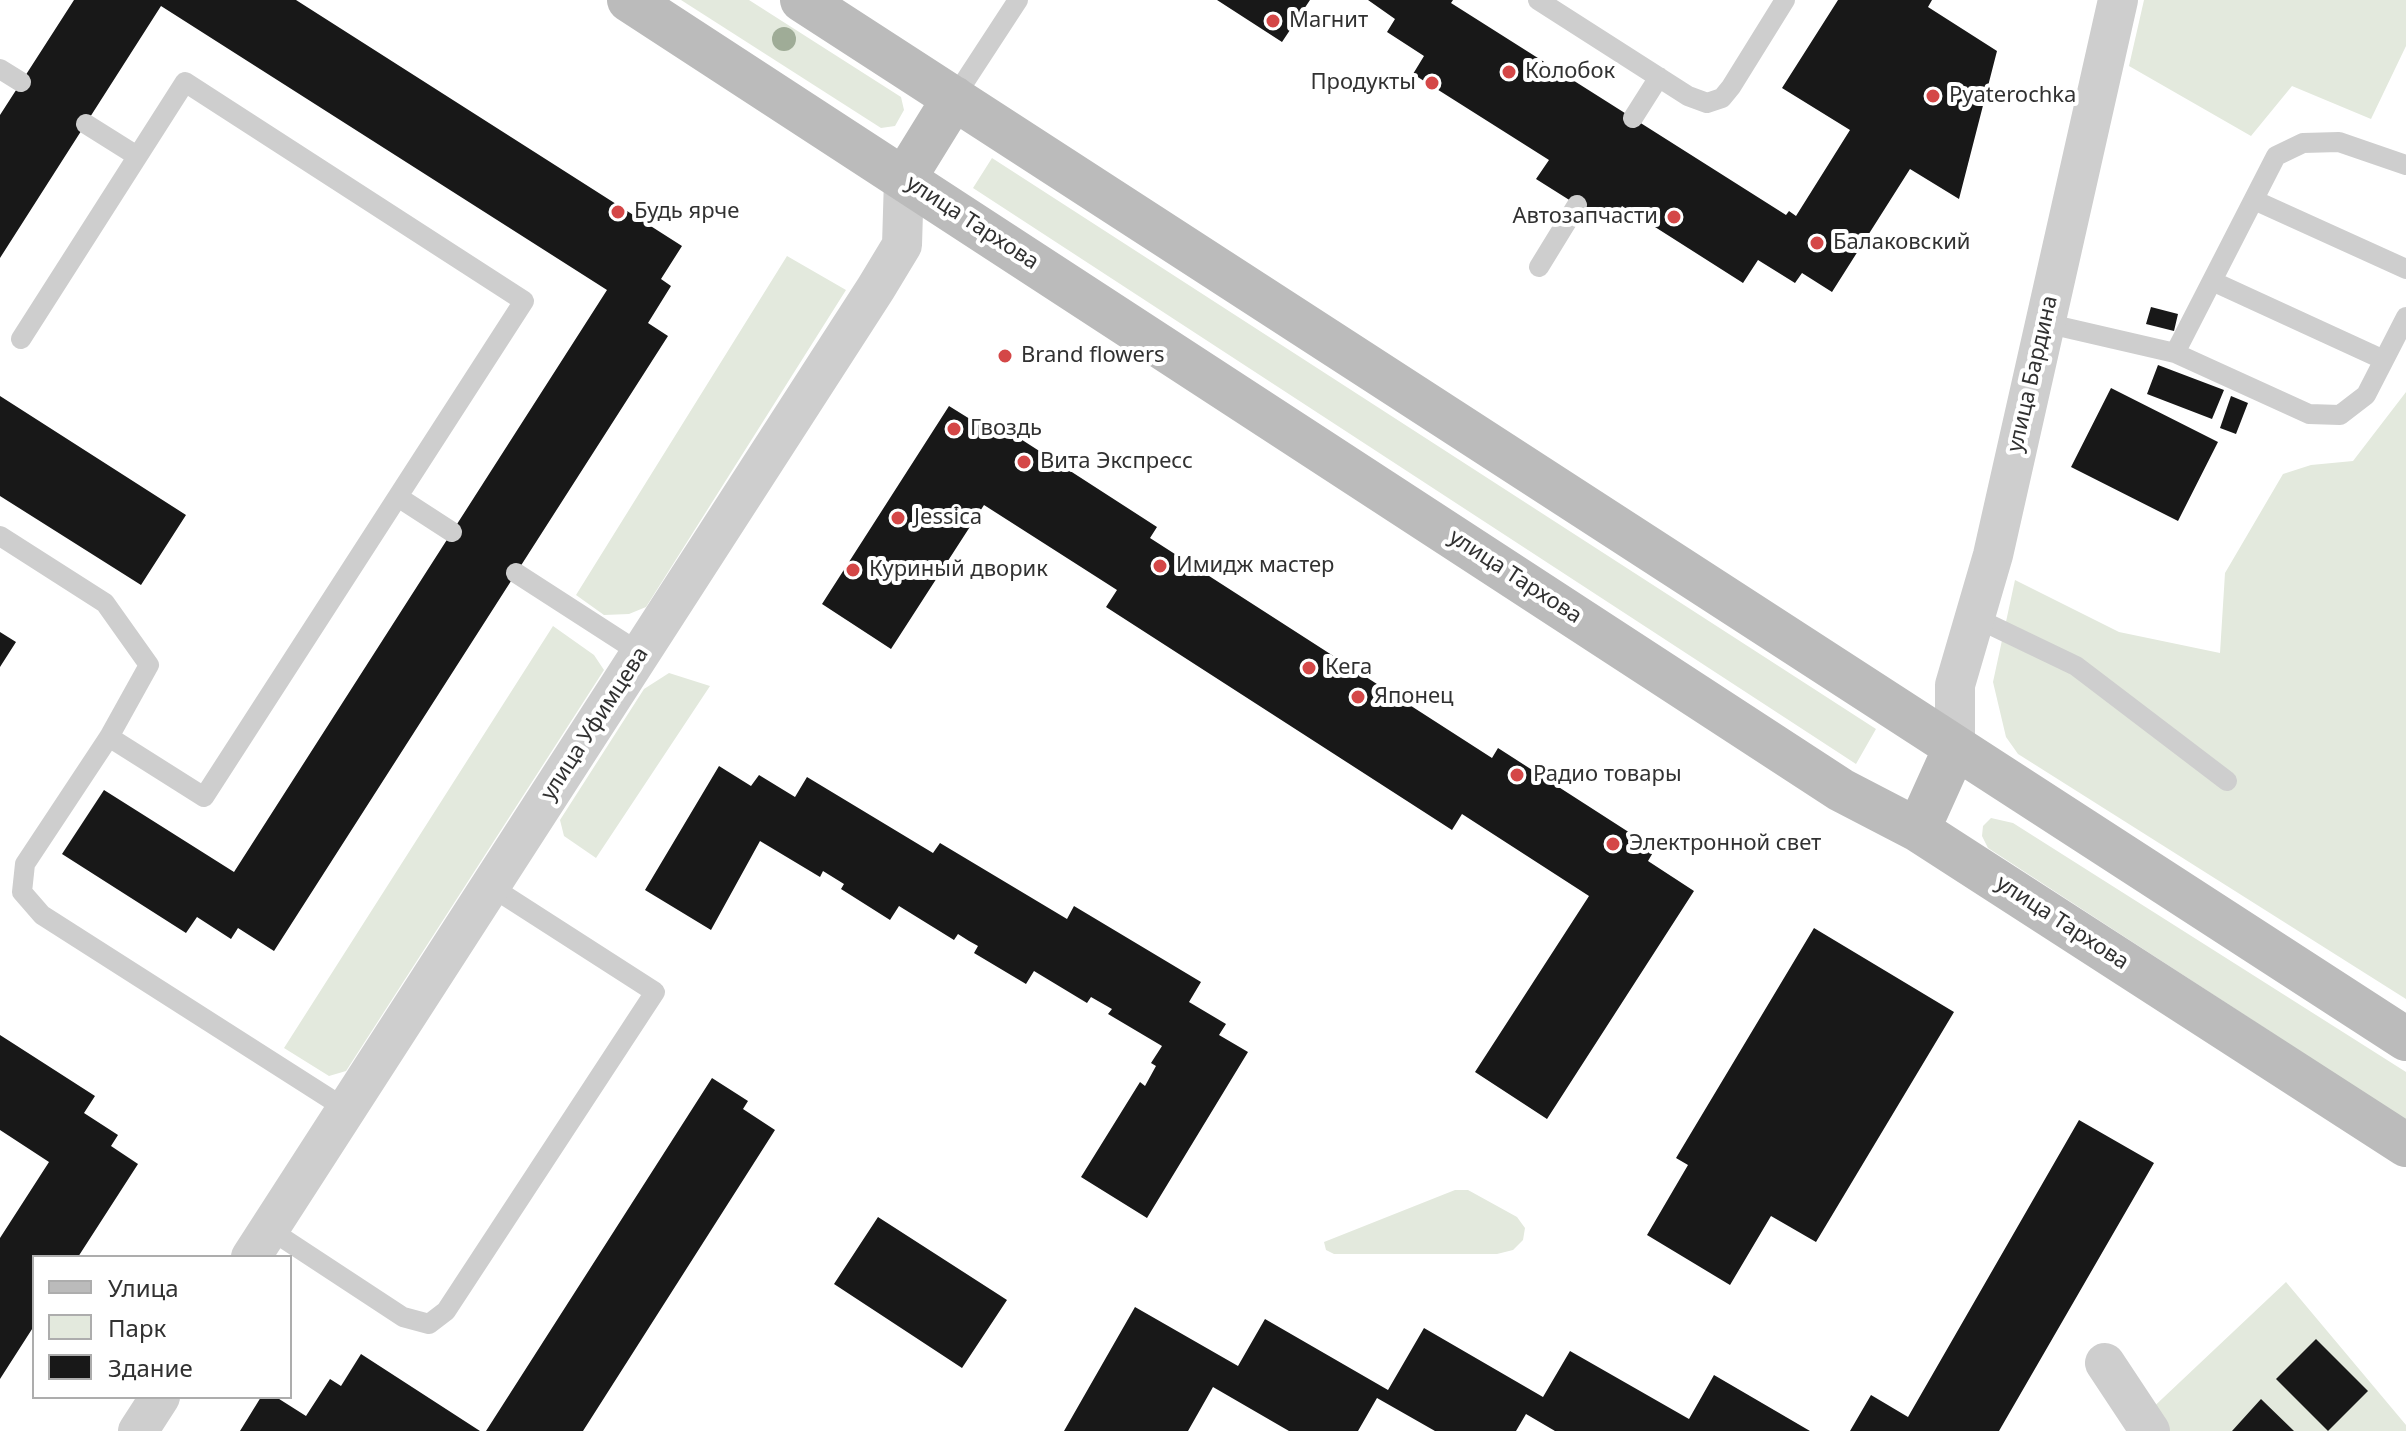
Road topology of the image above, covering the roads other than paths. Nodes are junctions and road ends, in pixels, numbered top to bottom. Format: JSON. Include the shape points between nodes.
{"nodes":[{"id":1,"x":629,"y":0,"type":"edge"},
{"id":2,"x":802,"y":0,"type":"edge"},
{"id":3,"x":1018,"y":0,"type":"edge"},
{"id":4,"x":1538,"y":0,"type":"edge"},
{"id":5,"x":1785,"y":0,"type":"edge"},
{"id":6,"x":2118,"y":0,"type":"edge"},
{"id":7,"x":0,"y":69,"type":"edge"},
{"id":8,"x":1659,"y":77,"type":"junction"},
{"id":9,"x":21,"y":82,"type":"dead end"},
{"id":10,"x":954,"y":98,"type":"junction"},
{"id":11,"x":1633,"y":118,"type":"dead end"},
{"id":12,"x":86,"y":124,"type":"dead end"},
{"id":13,"x":137,"y":156,"type":"junction"},
{"id":14,"x":2406,"y":165,"type":"edge"},
{"id":15,"x":904,"y":179,"type":"junction"},
{"id":16,"x":2254,"y":200,"type":"junction"},
{"id":17,"x":1577,"y":205,"type":"dead end"},
{"id":18,"x":1539,"y":267,"type":"dead end"},
{"id":19,"x":2406,"y":269,"type":"edge"},
{"id":20,"x":2212,"y":281,"type":"junction"},
{"id":21,"x":2406,"y":317,"type":"edge"},
{"id":22,"x":2045,"y":323,"type":"junction"},
{"id":23,"x":21,"y":339,"type":"dead end"},
{"id":24,"x":2175,"y":353,"type":"junction"},
{"id":25,"x":2384,"y":360,"type":"junction"},
{"id":26,"x":398,"y":497,"type":"junction"},
{"id":27,"x":452,"y":532,"type":"dead end"},
{"id":28,"x":0,"y":536,"type":"edge"},
{"id":29,"x":516,"y":573,"type":"dead end"},
{"id":30,"x":1974,"y":617,"type":"junction"},
{"id":31,"x":640,"y":653,"type":"junction"},
{"id":32,"x":109,"y":737,"type":"junction"},
{"id":33,"x":1955,"y":748,"type":"junction"},
{"id":34,"x":2227,"y":781,"type":"dead end"},
{"id":35,"x":1918,"y":830,"type":"junction"},
{"id":36,"x":490,"y":886,"type":"junction"},
{"id":37,"x":2406,"y":1039,"type":"edge"},
{"id":38,"x":346,"y":1109,"type":"junction"},
{"id":39,"x":2406,"y":1145,"type":"edge"},
{"id":40,"x":260,"y":1243,"type":"edge"},
{"id":41,"x":283,"y":1255,"type":"edge"},
{"id":42,"x":292,"y":1260,"type":"edge"},
{"id":43,"x":2105,"y":1363,"type":"dead end"},
{"id":44,"x":159,"y":1399,"type":"edge"},
{"id":45,"x":138,"y":1431,"type":"edge"},
{"id":46,"x":2150,"y":1431,"type":"edge"}],
"edges":[{"from":1,"to":15,"type":"main road","name":"улица Тархова"},
{"from":2,"to":10,"type":"main road"},
{"from":3,"to":10,"type":"lane"},
{"from":4,"to":8,"type":"lane"},
{"from":5,"to":8,"type":"lane","via":[[1722,98],[1707,103]]},
{"from":6,"to":22,"type":"street","name":"улица Бардина"},
{"from":7,"to":9,"type":"lane"},
{"from":8,"to":11,"type":"lane"},
{"from":10,"to":15,"type":"main road"},
{"from":10,"to":33,"type":"main road"},
{"from":12,"to":13,"type":"lane"},
{"from":13,"to":23,"type":"lane"},
{"from":13,"to":26,"type":"lane","via":[[185,82],[524,301]]},
{"from":14,"to":16,"type":"lane","via":[[2339,142],[2303,143],[2276,156]]},
{"from":15,"to":31,"type":"street","name":"улица Уфимцева","via":[[902,245]]},
{"from":15,"to":35,"type":"main road","name":"улица Тархова","via":[[1841,790]]},
{"from":16,"to":19,"type":"lane"},
{"from":16,"to":20,"type":"lane"},
{"from":17,"to":18,"type":"lane"},
{"from":20,"to":24,"type":"lane"},
{"from":20,"to":25,"type":"lane"},
{"from":21,"to":25,"type":"lane"},
{"from":22,"to":24,"type":"lane"},
{"from":22,"to":30,"type":"street","name":"улица Бардина"},
{"from":24,"to":25,"type":"lane","via":[[2309,414],[2340,415],[2366,395]]},
{"from":26,"to":27,"type":"lane"},
{"from":26,"to":32,"type":"lane","via":[[204,797]]},
{"from":28,"to":32,"type":"lane","via":[[105,603],[149,665]]},
{"from":29,"to":31,"type":"lane"},
{"from":30,"to":33,"type":"street","name":"улица Бардина","via":[[1955,685]]},
{"from":30,"to":34,"type":"lane","via":[[2076,666]]},
{"from":31,"to":36,"type":"street","name":"улица Уфимцева"},
{"from":32,"to":38,"type":"lane","via":[[25,864],[22,892],[42,915]]},
{"from":33,"to":35,"type":"main road"},
{"from":33,"to":37,"type":"main road"},
{"from":35,"to":39,"type":"main road","name":"улица Тархова"},
{"from":36,"to":38,"type":"street","name":"улица Уфимцева"},
{"from":36,"to":42,"type":"lane","via":[[655,992],[446,1311],[429,1324],[403,1317]]},
{"from":38,"to":40,"type":"street","name":"улица Уфимцева"},
{"from":40,"to":41,"type":"lane"},
{"from":43,"to":46,"type":"street"},
{"from":44,"to":45,"type":"street"}]}
